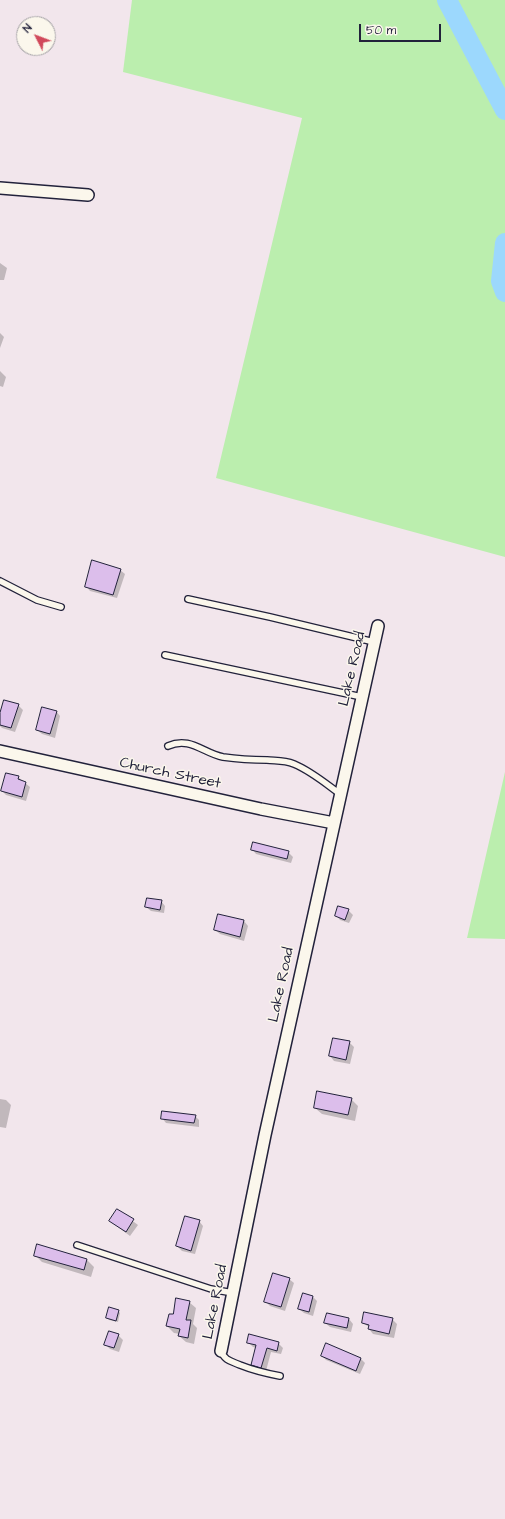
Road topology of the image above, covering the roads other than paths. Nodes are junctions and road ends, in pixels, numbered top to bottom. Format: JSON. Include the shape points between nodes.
{"nodes":[{"id":1,"x":0,"y":188,"type":"edge"},
{"id":2,"x":88,"y":195,"type":"dead end"},
{"id":3,"x":0,"y":581,"type":"edge"},
{"id":4,"x":188,"y":599,"type":"dead end"},
{"id":5,"x":61,"y":607,"type":"dead end"},
{"id":6,"x":378,"y":626,"type":"dead end"},
{"id":7,"x":374,"y":642,"type":"junction"},
{"id":8,"x":165,"y":655,"type":"dead end"},
{"id":9,"x":362,"y":697,"type":"junction"},
{"id":10,"x":168,"y":746,"type":"dead end"},
{"id":11,"x":0,"y":751,"type":"edge"},
{"id":12,"x":340,"y":794,"type":"junction"},
{"id":13,"x":334,"y":823,"type":"junction"},
{"id":14,"x":77,"y":1245,"type":"dead end"},
{"id":15,"x":233,"y":1293,"type":"junction"},
{"id":16,"x":221,"y":1351,"type":"joint"},
{"id":17,"x":280,"y":1376,"type":"dead end"}],
"edges":[{"from":1,"to":2,"type":"street"},
{"from":3,"to":5,"type":"lane","via":[[37,600]]},
{"from":4,"to":7,"type":"lane"},
{"from":6,"to":7,"type":"street","name":"Lake Road"},
{"from":7,"to":9,"type":"street","name":"Lake Road"},
{"from":8,"to":9,"type":"lane"},
{"from":9,"to":12,"type":"street","name":"Lake Road"},
{"from":10,"to":12,"type":"lane","via":[[176,742],[188,743],[223,757],[281,760],[306,770]]},
{"from":11,"to":13,"type":"street","name":"Church Street"},
{"from":12,"to":13,"type":"street","name":"Lake Road"},
{"from":13,"to":15,"type":"street","name":"Lake Road","via":[[265,1134]]},
{"from":14,"to":15,"type":"lane","via":[[211,1290]]},
{"from":15,"to":16,"type":"street","name":"Lake Road"},
{"from":16,"to":17,"type":"lane","via":[[223,1357],[234,1364],[252,1371]]}]}
